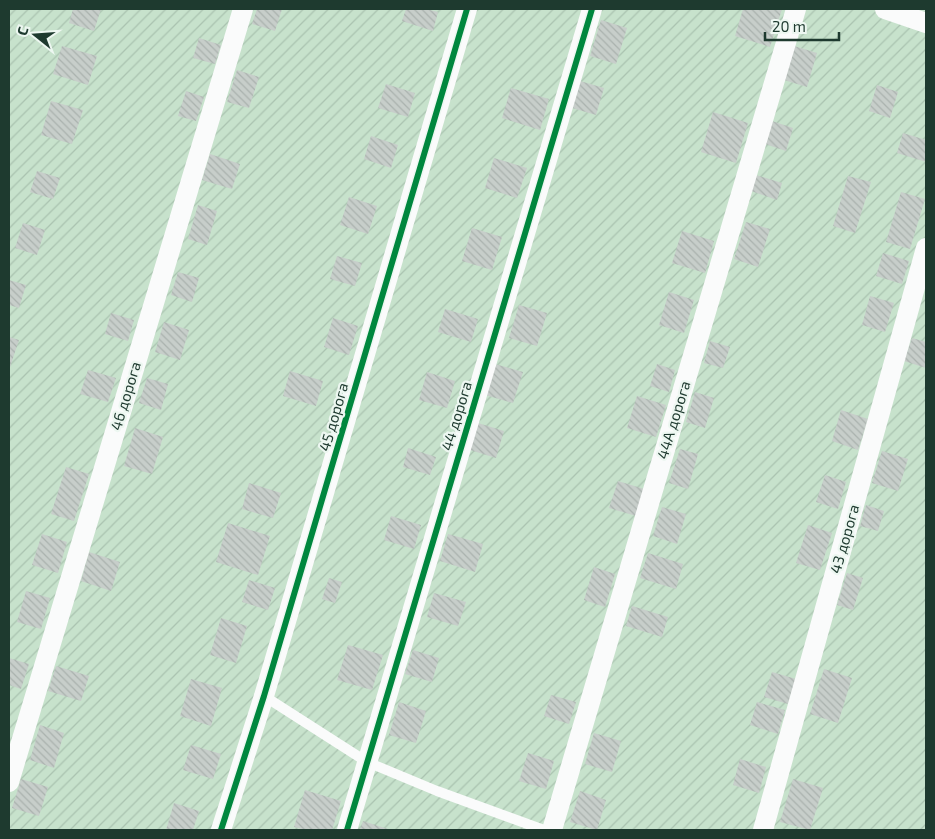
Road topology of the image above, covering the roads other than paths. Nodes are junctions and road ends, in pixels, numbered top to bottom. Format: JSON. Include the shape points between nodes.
{"nodes":[{"id":1,"x":243,"y":9,"type":"edge"},
{"id":2,"x":467,"y":9,"type":"edge"},
{"id":3,"x":592,"y":9,"type":"edge"},
{"id":4,"x":796,"y":9,"type":"edge"},
{"id":5,"x":885,"y":9,"type":"edge"},
{"id":6,"x":926,"y":23,"type":"edge"},
{"id":7,"x":926,"y":248,"type":"edge"},
{"id":8,"x":264,"y":696,"type":"junction"},
{"id":9,"x":367,"y":762,"type":"junction"},
{"id":10,"x":9,"y":782,"type":"edge"},
{"id":11,"x":221,"y":830,"type":"edge"},
{"id":12,"x":346,"y":830,"type":"edge"},
{"id":13,"x":544,"y":830,"type":"edge"},
{"id":14,"x":552,"y":830,"type":"edge"},
{"id":15,"x":763,"y":830,"type":"edge"}],
"edges":[{"from":1,"to":10,"type":"street","name":"46 дорога"},
{"from":2,"to":8,"type":"street","name":"45 дорога"},
{"from":3,"to":9,"type":"street","name":"44 дорога"},
{"from":4,"to":14,"type":"street","name":"44А дорога"},
{"from":5,"to":6,"type":"street"},
{"from":7,"to":15,"type":"street","name":"43 дорога"},
{"from":8,"to":9,"type":"lane"},
{"from":8,"to":11,"type":"street","name":"45 дорога"},
{"from":9,"to":12,"type":"street","name":"44 дорога"},
{"from":9,"to":13,"type":"lane"}]}
